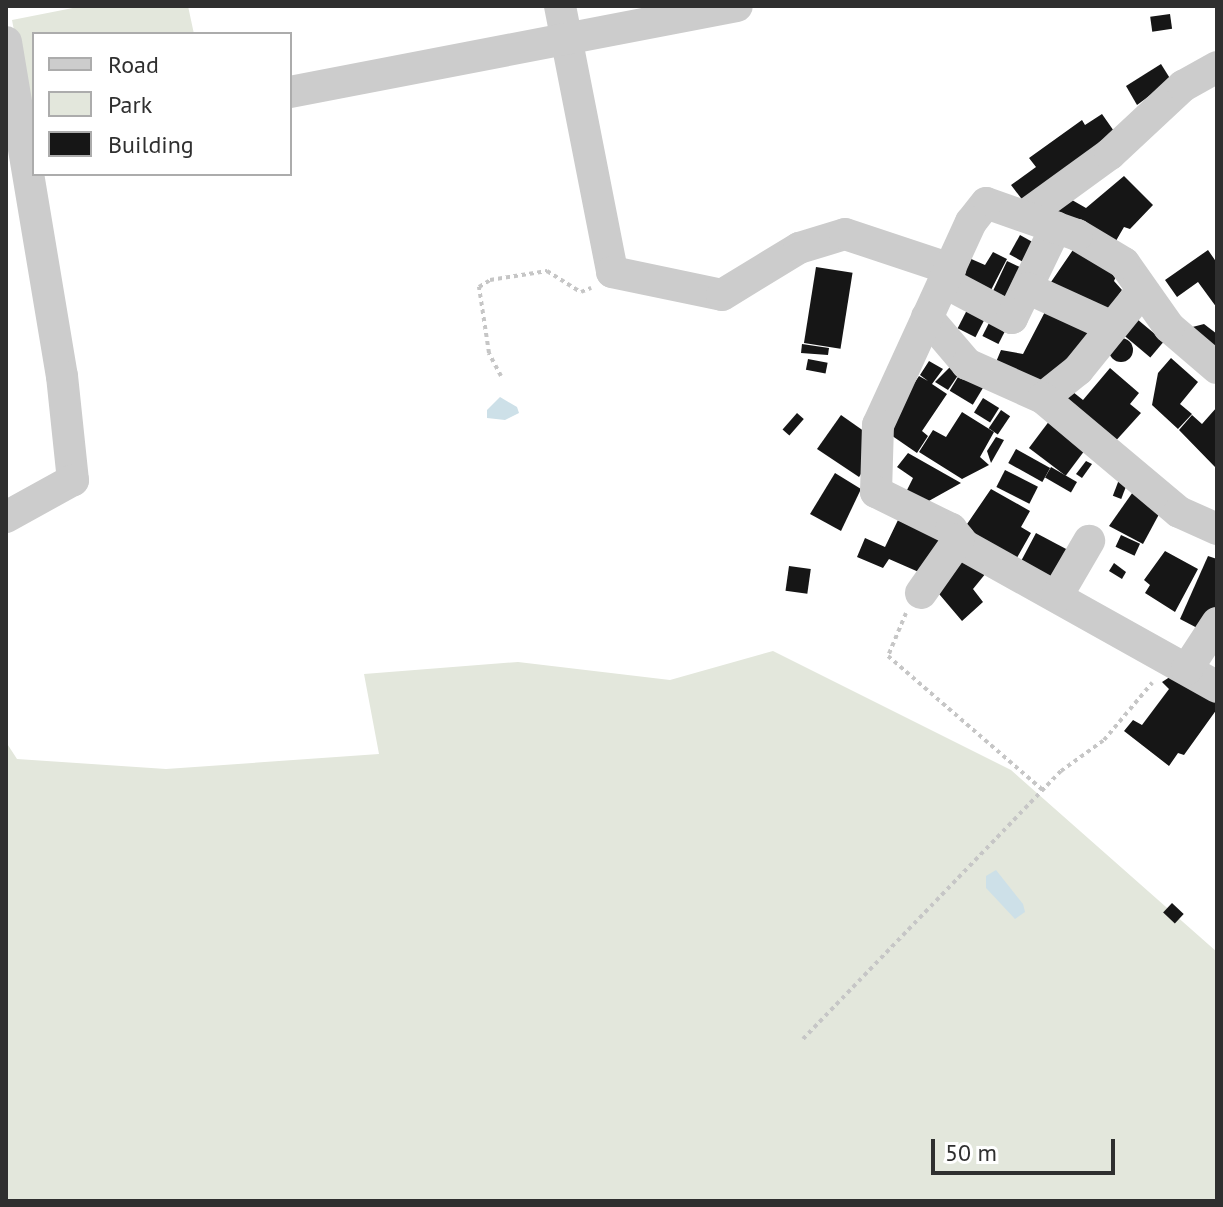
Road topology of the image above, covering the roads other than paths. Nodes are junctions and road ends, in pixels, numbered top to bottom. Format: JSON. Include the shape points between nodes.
{"nodes":[{"id":1,"x":560,"y":6,"type":"edge"},
{"id":2,"x":737,"y":6,"type":"edge"},
{"id":3,"x":566,"y":38,"type":"junction"},
{"id":4,"x":6,"y":42,"type":"edge"},
{"id":5,"x":1217,"y":67,"type":"edge"},
{"id":6,"x":292,"y":92,"type":"edge"},
{"id":7,"x":22,"y":142,"type":"edge"},
{"id":8,"x":1026,"y":215,"type":"junction"},
{"id":9,"x":1056,"y":227,"type":"junction"},
{"id":10,"x":947,"y":276,"type":"junction"},
{"id":11,"x":1027,"y":288,"type":"junction"},
{"id":12,"x":1141,"y":292,"type":"junction"},
{"id":13,"x":927,"y":317,"type":"junction"},
{"id":14,"x":1110,"y":326,"type":"junction"},
{"id":15,"x":1217,"y":368,"type":"edge"},
{"id":16,"x":1043,"y":398,"type":"junction"},
{"id":17,"x":6,"y":517,"type":"edge"},
{"id":18,"x":1217,"y":529,"type":"edge"},
{"id":19,"x":959,"y":539,"type":"junction"},
{"id":20,"x":1089,"y":541,"type":"dead end"},
{"id":21,"x":921,"y":593,"type":"road end"},
{"id":22,"x":1057,"y":596,"type":"junction"},
{"id":23,"x":1217,"y":623,"type":"edge"},
{"id":24,"x":1179,"y":664,"type":"junction"},
{"id":25,"x":1217,"y":687,"type":"edge"}],
"edges":[{"from":1,"to":3,"type":"street"},
{"from":2,"to":3,"type":"street"},
{"from":3,"to":6,"type":"street"},
{"from":3,"to":10,"type":"street","via":[[612,272],[722,295],[799,248],[845,234]]},
{"from":4,"to":7,"type":"street"},
{"from":5,"to":8,"type":"street","via":[[1183,86],[1110,154]]},
{"from":7,"to":17,"type":"street","via":[[73,480]]},
{"from":8,"to":9,"type":"street"},
{"from":8,"to":10,"type":"street","via":[[986,203]]},
{"from":9,"to":11,"type":"street"},
{"from":9,"to":12,"type":"street","via":[[1124,263]]},
{"from":10,"to":11,"type":"street","via":[[1012,318]]},
{"from":10,"to":13,"type":"street"},
{"from":11,"to":14,"type":"street"},
{"from":12,"to":14,"type":"street"},
{"from":12,"to":15,"type":"street","via":[[1169,327]]},
{"from":13,"to":16,"type":"street","via":[[967,364]]},
{"from":13,"to":19,"type":"street","via":[[878,425],[876,492],[951,529]]},
{"from":14,"to":16,"type":"street","via":[[1078,370]]},
{"from":16,"to":18,"type":"street","via":[[1179,512]]},
{"from":19,"to":21,"type":"street"},
{"from":19,"to":22,"type":"street"},
{"from":20,"to":22,"type":"street"},
{"from":22,"to":24,"type":"street"},
{"from":23,"to":24,"type":"street"},
{"from":24,"to":25,"type":"street"}]}
